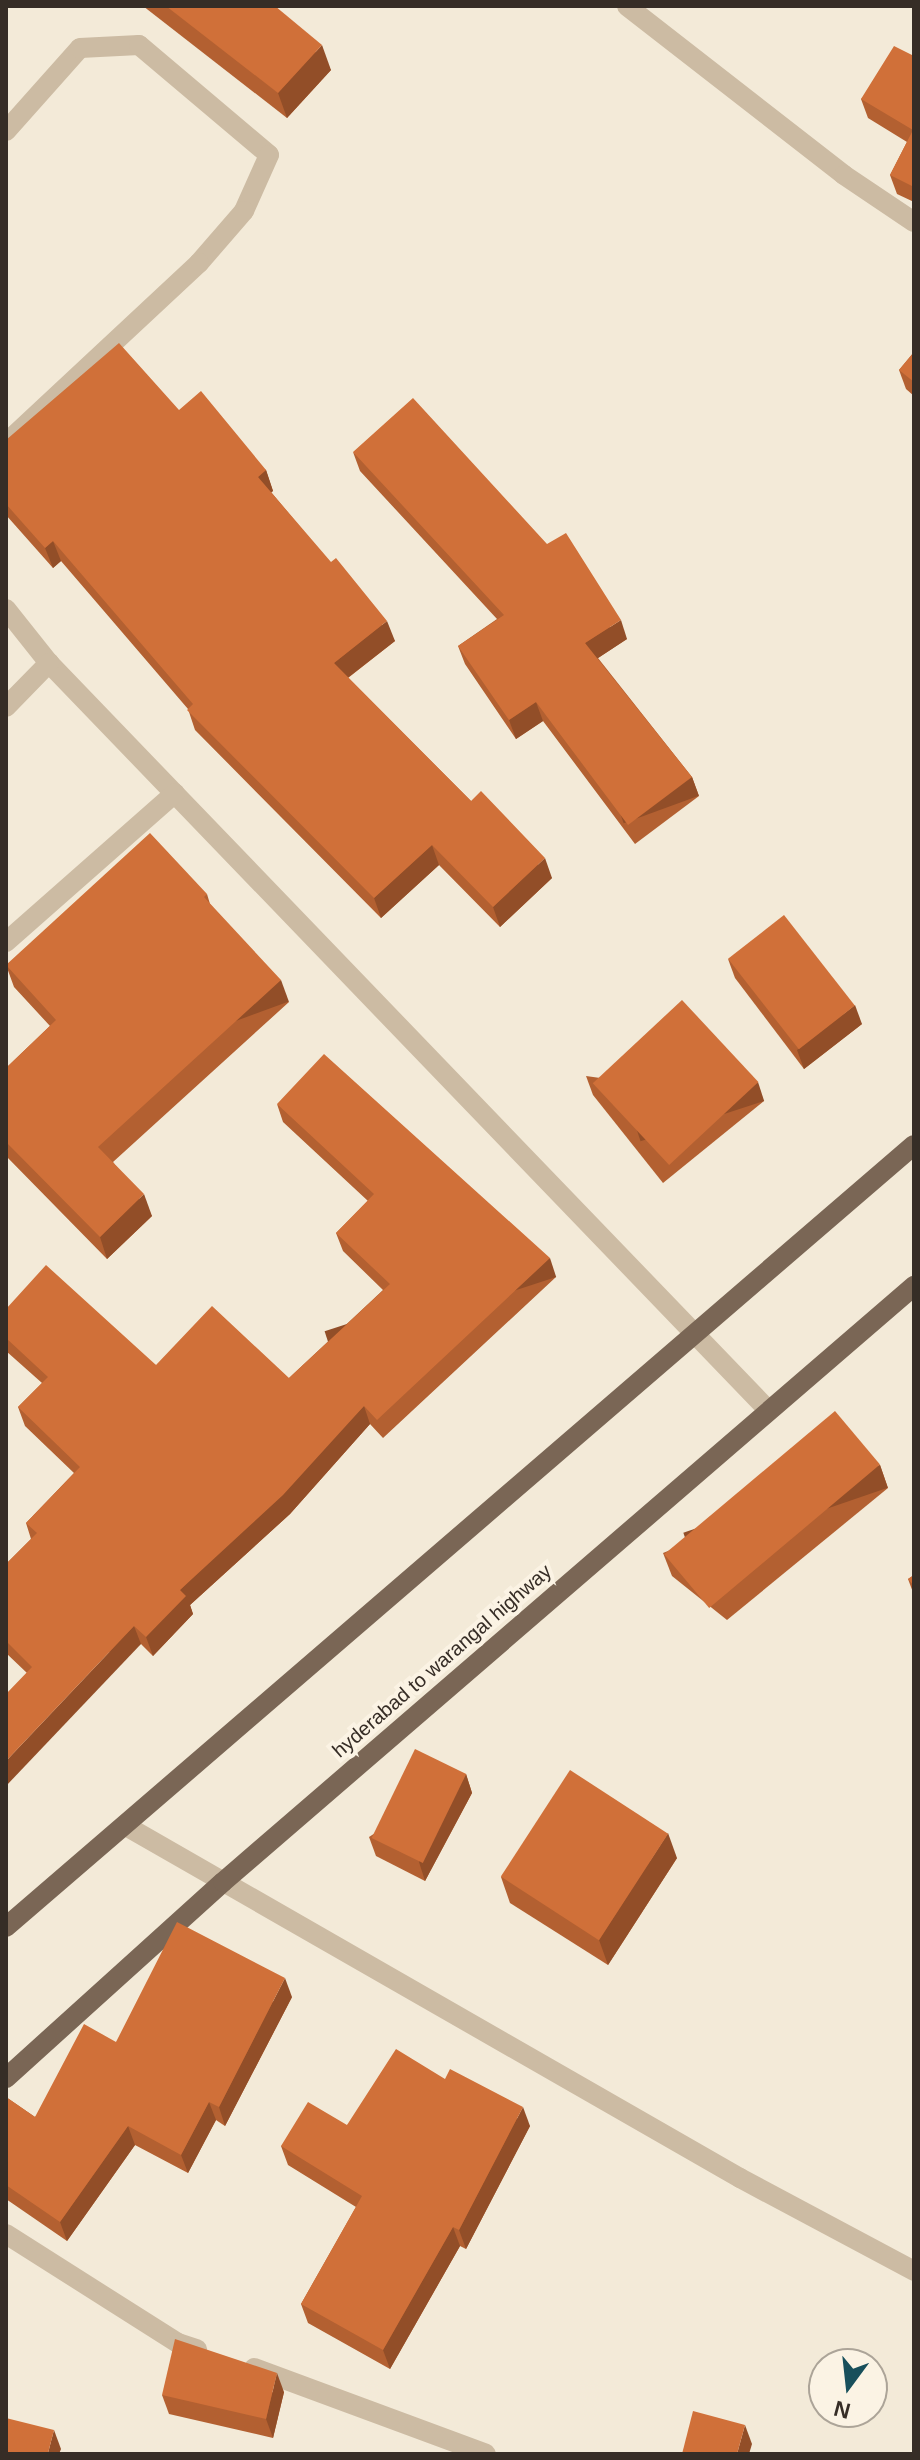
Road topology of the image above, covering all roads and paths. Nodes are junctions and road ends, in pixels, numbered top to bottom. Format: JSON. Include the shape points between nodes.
{"nodes":[{"id":1,"x":627,"y":6,"type":"edge"},
{"id":2,"x":6,"y":131,"type":"edge"},
{"id":3,"x":914,"y":222,"type":"edge"},
{"id":4,"x":6,"y":443,"type":"edge"},
{"id":5,"x":6,"y":609,"type":"edge"},
{"id":6,"x":49,"y":663,"type":"junction"},
{"id":7,"x":6,"y":707,"type":"edge"},
{"id":8,"x":175,"y":793,"type":"junction"},
{"id":9,"x":6,"y":942,"type":"edge"},
{"id":10,"x":914,"y":1145,"type":"edge"},
{"id":11,"x":914,"y":1286,"type":"edge"},
{"id":12,"x":692,"y":1336,"type":"junction"},
{"id":13,"x":768,"y":1410,"type":"junction"},
{"id":14,"x":126,"y":1826,"type":"junction"},
{"id":15,"x":223,"y":1882,"type":"junction"},
{"id":16,"x":6,"y":1927,"type":"edge"},
{"id":17,"x":6,"y":2078,"type":"edge"},
{"id":18,"x":6,"y":2234,"type":"edge"},
{"id":19,"x":914,"y":2271,"type":"edge"},
{"id":20,"x":486,"y":2454,"type":"edge"}],
"edges":[{"from":1,"to":3,"type":"street","via":[[844,175]]},
{"from":2,"to":4,"type":"street","via":[[80,48],[139,45],[269,155],[244,211],[199,263]]},
{"from":5,"to":6,"type":"street"},
{"from":6,"to":7,"type":"street"},
{"from":6,"to":8,"type":"street"},
{"from":8,"to":9,"type":"street"},
{"from":8,"to":12,"type":"street"},
{"from":10,"to":12,"type":"main road"},
{"from":11,"to":13,"type":"main road","name":"hyderabad to warangal highway"},
{"from":12,"to":13,"type":"street"},
{"from":12,"to":14,"type":"main road"},
{"from":13,"to":15,"type":"main road","name":"hyderabad to warangal highway"},
{"from":14,"to":15,"type":"street"},
{"from":14,"to":16,"type":"main road"},
{"from":15,"to":17,"type":"main road","name":"hyderabad to warangal highway"},
{"from":15,"to":19,"type":"street"},
{"from":18,"to":20,"type":"street","via":[[178,2343]]}]}
